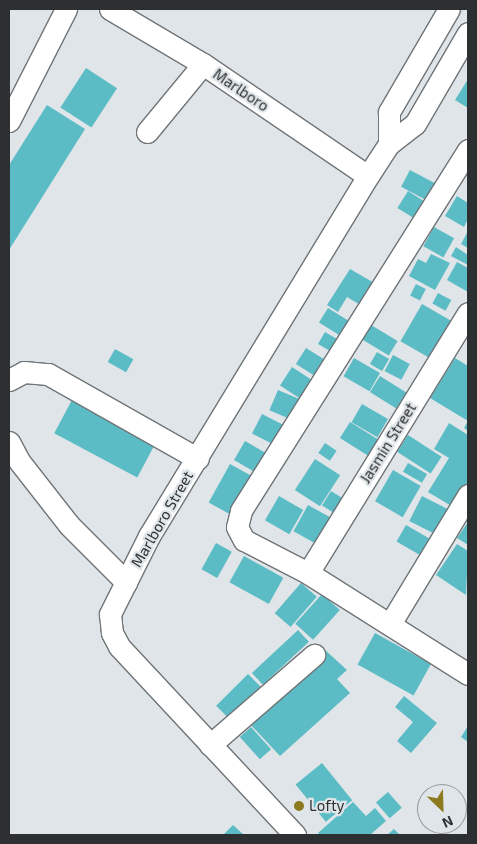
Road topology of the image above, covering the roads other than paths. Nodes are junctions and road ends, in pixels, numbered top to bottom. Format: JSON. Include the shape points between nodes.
{"nodes":[{"id":1,"x":66,"y":9,"type":"edge"},
{"id":2,"x":110,"y":9,"type":"edge"},
{"id":3,"x":449,"y":9,"type":"edge"},
{"id":4,"x":468,"y":33,"type":"edge"},
{"id":5,"x":203,"y":64,"type":"junction"},
{"id":6,"x":9,"y":121,"type":"edge"},
{"id":7,"x":146,"y":132,"type":"dead end"},
{"id":8,"x":389,"y":144,"type":"junction"},
{"id":9,"x":468,"y":150,"type":"edge"},
{"id":10,"x":368,"y":176,"type":"junction"},
{"id":11,"x":468,"y":313,"type":"edge"},
{"id":12,"x":9,"y":380,"type":"edge"},
{"id":13,"x":9,"y":442,"type":"edge"},
{"id":14,"x":198,"y":459,"type":"junction"},
{"id":15,"x":468,"y":495,"type":"edge"},
{"id":16,"x":308,"y":573,"type":"junction"},
{"id":17,"x":126,"y":582,"type":"junction"},
{"id":18,"x":390,"y":624,"type":"junction"},
{"id":19,"x":314,"y":655,"type":"dead end"},
{"id":20,"x":468,"y":674,"type":"edge"},
{"id":21,"x":210,"y":745,"type":"junction"},
{"id":22,"x":295,"y":835,"type":"edge"}],
"edges":[{"from":1,"to":6,"type":"street"},
{"from":2,"to":5,"type":"street","name":"Marlboro"},
{"from":3,"to":8,"type":"street","via":[[389,112]]},
{"from":4,"to":8,"type":"street","via":[[415,124]]},
{"from":5,"to":7,"type":"street"},
{"from":5,"to":10,"type":"street","name":"Marlboro"},
{"from":8,"to":10,"type":"street","name":"Marlboro Street"},
{"from":9,"to":16,"type":"street","via":[[241,511],[237,527],[244,540]]},
{"from":10,"to":14,"type":"street","name":"Marlboro Street"},
{"from":11,"to":16,"type":"street","name":"Jasmin Street"},
{"from":12,"to":14,"type":"street","via":[[24,372],[48,374]]},
{"from":13,"to":17,"type":"street","via":[[29,474],[69,525]]},
{"from":14,"to":17,"type":"street","name":"Marlboro Street","via":[[149,536]]},
{"from":15,"to":18,"type":"street"},
{"from":16,"to":18,"type":"street"},
{"from":17,"to":21,"type":"street","name":"Marlboro Street","via":[[110,614],[112,632],[128,657]]},
{"from":18,"to":20,"type":"street"},
{"from":19,"to":21,"type":"street"},
{"from":21,"to":22,"type":"street","name":"Marlboro Street"}]}
